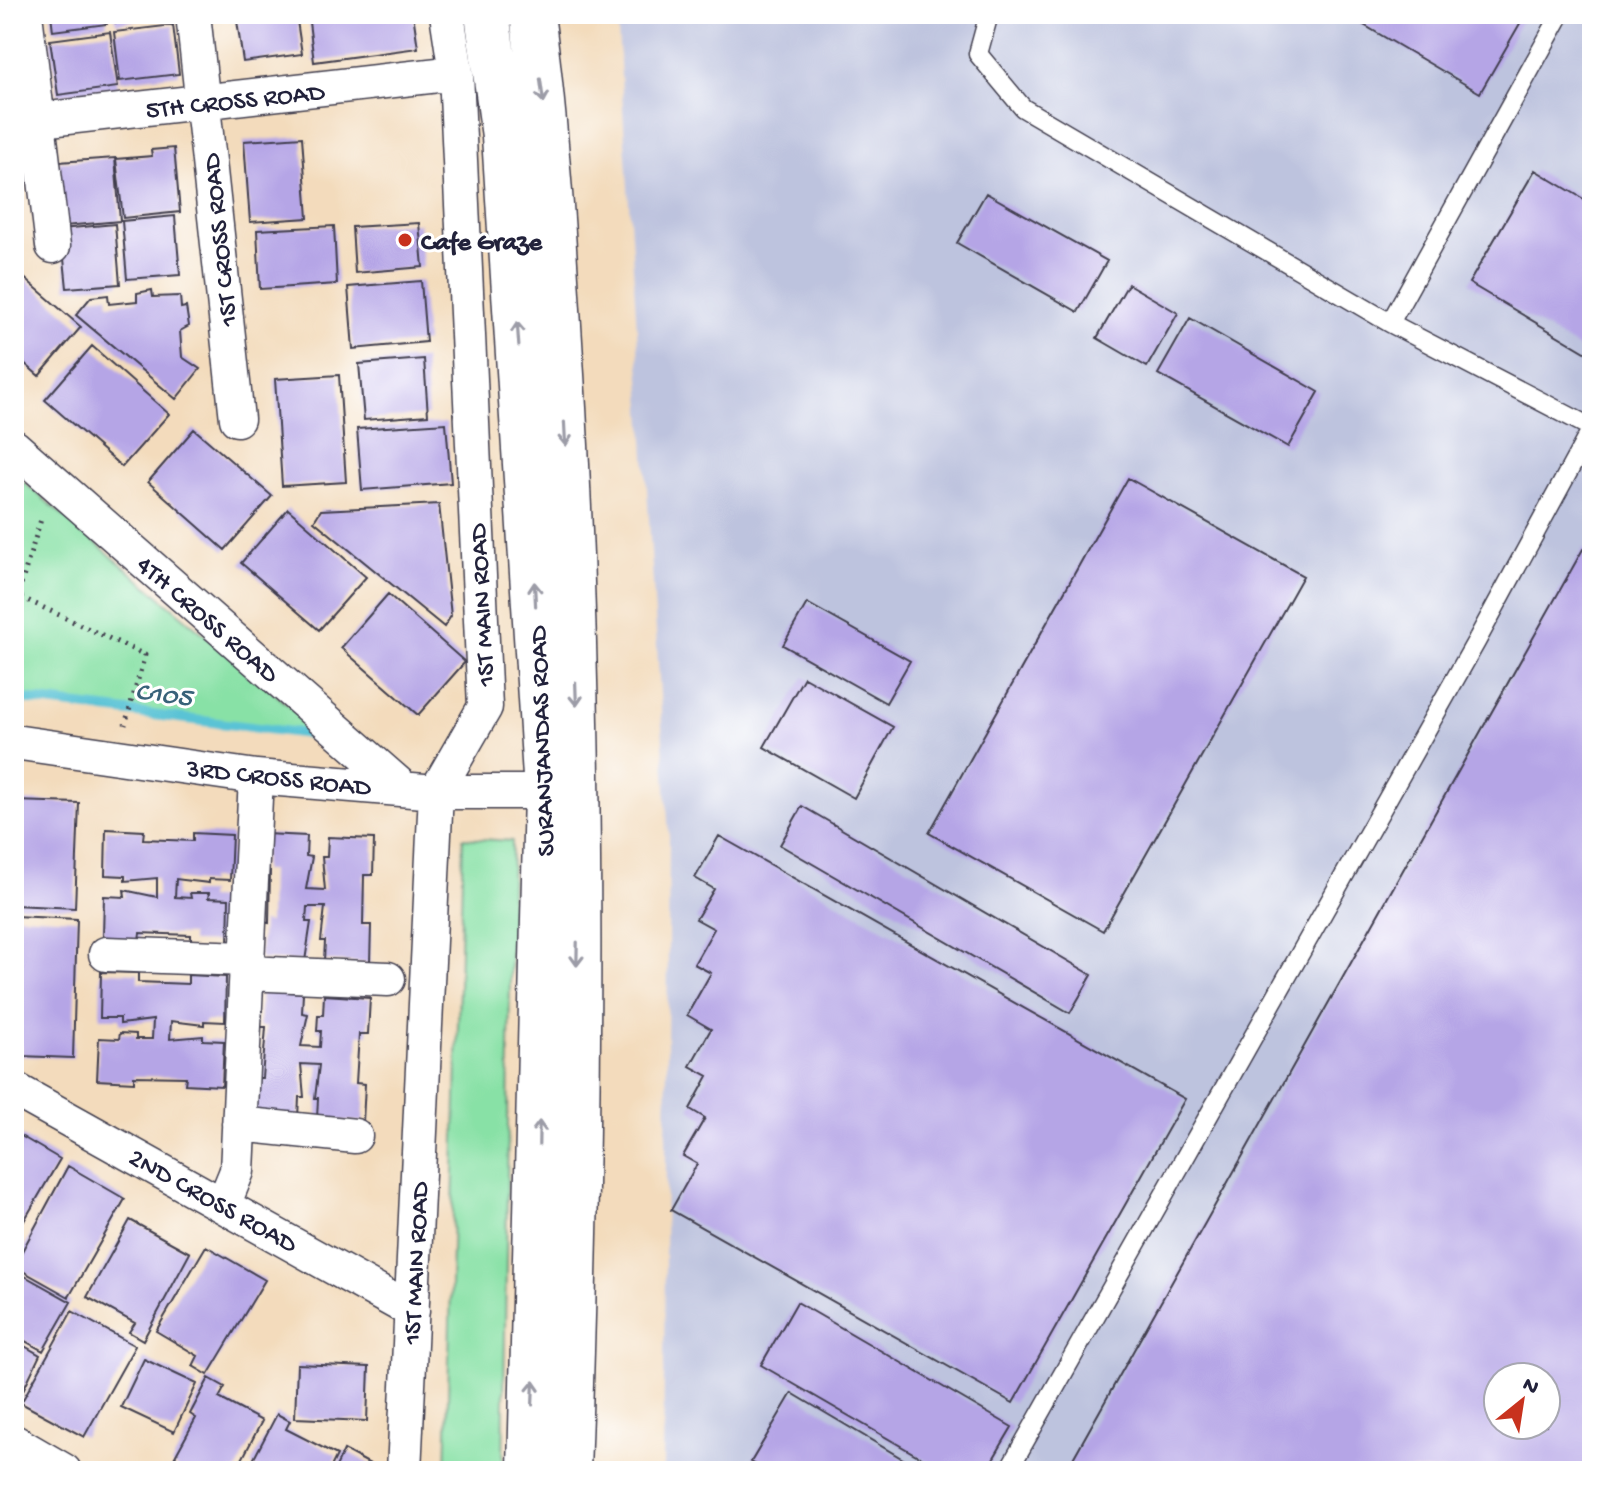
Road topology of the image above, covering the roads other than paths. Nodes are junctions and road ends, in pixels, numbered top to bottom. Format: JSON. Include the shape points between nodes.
{"nodes":[{"id":1,"x":25,"y":14,"type":"edge"},
{"id":2,"x":193,"y":14,"type":"edge"},
{"id":3,"x":447,"y":14,"type":"edge"},
{"id":4,"x":487,"y":14,"type":"edge"},
{"id":5,"x":532,"y":14,"type":"edge"},
{"id":6,"x":989,"y":14,"type":"edge"},
{"id":7,"x":1561,"y":14,"type":"edge"},
{"id":8,"x":456,"y":73,"type":"junction"},
{"id":9,"x":203,"y":104,"type":"junction"},
{"id":10,"x":26,"y":122,"type":"edge"},
{"id":11,"x":53,"y":246,"type":"dead end"},
{"id":12,"x":1390,"y":323,"type":"junction"},
{"id":13,"x":237,"y":419,"type":"dead end"},
{"id":14,"x":1592,"y":428,"type":"edge"},
{"id":15,"x":14,"y":447,"type":"edge"},
{"id":16,"x":14,"y":742,"type":"edge"},
{"id":17,"x":256,"y":777,"type":"junction"},
{"id":18,"x":420,"y":790,"type":"junction"},
{"id":19,"x":546,"y":792,"type":"junction"},
{"id":20,"x":106,"y":954,"type":"dead end"},
{"id":21,"x":246,"y":966,"type":"junction"},
{"id":22,"x":388,"y":979,"type":"dead end"},
{"id":23,"x":14,"y":1089,"type":"edge"},
{"id":24,"x":239,"y":1124,"type":"junction"},
{"id":25,"x":355,"y":1136,"type":"dead end"},
{"id":26,"x":224,"y":1203,"type":"junction"},
{"id":27,"x":412,"y":1311,"type":"junction"},
{"id":28,"x":14,"y":1442,"type":"edge"},
{"id":29,"x":64,"y":1471,"type":"edge"},
{"id":30,"x":404,"y":1471,"type":"edge"},
{"id":31,"x":530,"y":1471,"type":"edge"},
{"id":32,"x":568,"y":1471,"type":"edge"},
{"id":33,"x":1008,"y":1471,"type":"edge"}],
"edges":[{"from":1,"to":10,"type":"street"},
{"from":2,"to":9,"type":"street","name":"1ST CROSS ROAD"},
{"from":3,"to":8,"type":"street","name":"1ST MAIN ROAD"},
{"from":19,"to":4,"type":"main road","name":"SURANJANDAS ROAD","one_way":true,"via":[[504,136]]},
{"from":5,"to":32,"type":"main road","name":"SURANJANDAS ROAD","one_way":true,"via":[[549,152],[571,530],[579,796]]},
{"from":6,"to":12,"type":"lane","via":[[978,54],[1023,108]]},
{"from":7,"to":12,"type":"lane"},
{"from":8,"to":9,"type":"street","name":"5TH CROSS ROAD"},
{"from":8,"to":18,"type":"street","name":"1ST MAIN ROAD","via":[[485,707]]},
{"from":9,"to":10,"type":"street","name":"5TH CROSS ROAD"},
{"from":9,"to":13,"type":"street","name":"1ST CROSS ROAD"},
{"from":10,"to":11,"type":"street"},
{"from":12,"to":14,"type":"lane"},
{"from":14,"to":33,"type":"lane"},
{"from":15,"to":18,"type":"street","name":"4TH CROSS ROAD"},
{"from":16,"to":17,"type":"street","name":"3RD CROSS ROAD"},
{"from":17,"to":18,"type":"street","name":"3RD CROSS ROAD"},
{"from":17,"to":21,"type":"street"},
{"from":18,"to":19,"type":"street","name":"3RD CROSS ROAD"},
{"from":18,"to":27,"type":"street","name":"1ST MAIN ROAD"},
{"from":31,"to":19,"type":"main road","name":"SURANJANDAS ROAD","one_way":true},
{"from":20,"to":21,"type":"street"},
{"from":21,"to":22,"type":"street"},
{"from":21,"to":24,"type":"street"},
{"from":23,"to":26,"type":"street","name":"2ND CROSS ROAD"},
{"from":24,"to":25,"type":"street"},
{"from":24,"to":26,"type":"street","via":[[237,1171]]},
{"from":26,"to":27,"type":"street","name":"2ND CROSS ROAD"},
{"from":27,"to":30,"type":"street","name":"1ST MAIN ROAD"},
{"from":28,"to":29,"type":"street"}]}
